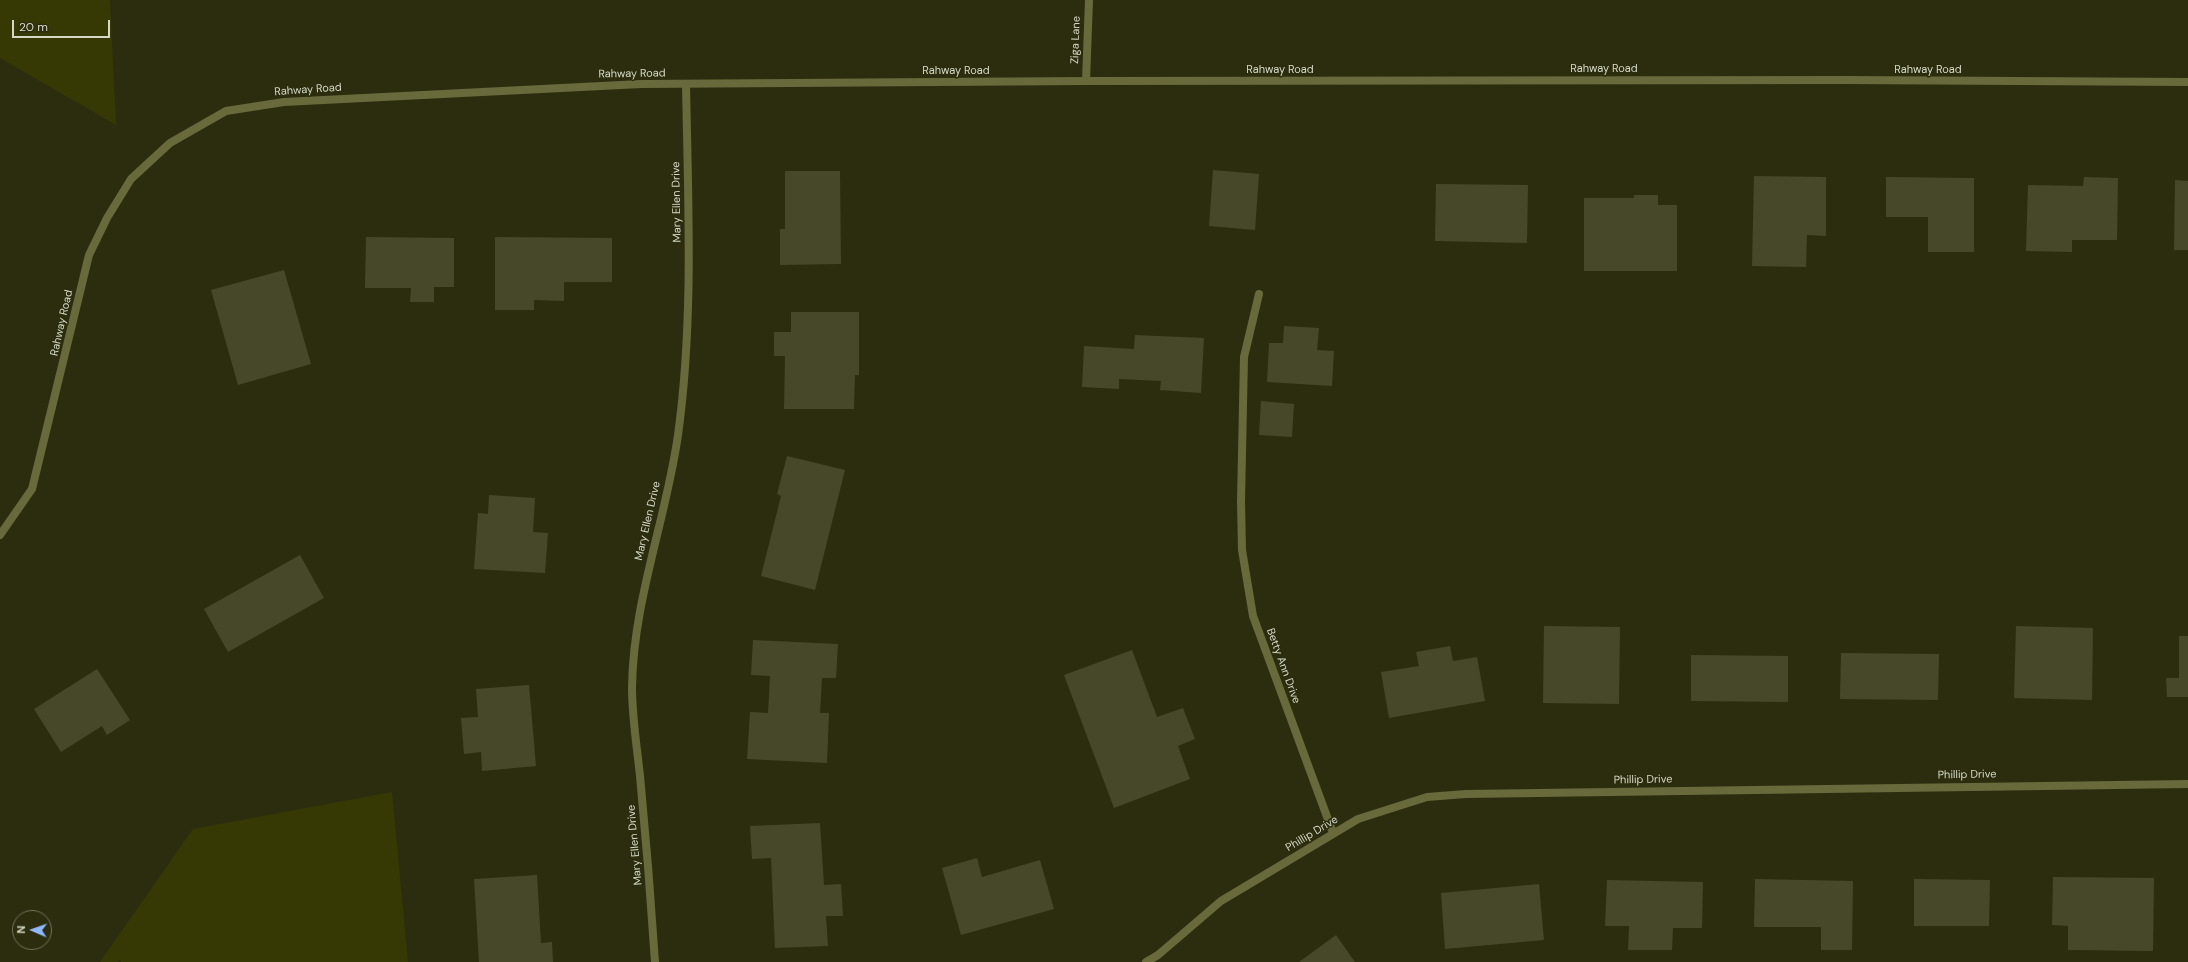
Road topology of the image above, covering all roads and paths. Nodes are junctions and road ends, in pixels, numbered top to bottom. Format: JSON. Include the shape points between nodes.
{"nodes":[{"id":1,"x":1089,"y":0,"type":"edge"},
{"id":2,"x":1086,"y":81,"type":"junction"},
{"id":3,"x":2188,"y":82,"type":"edge"},
{"id":4,"x":686,"y":84,"type":"junction"},
{"id":5,"x":1259,"y":294,"type":"dead end"},
{"id":6,"x":0,"y":535,"type":"edge"},
{"id":7,"x":2188,"y":784,"type":"edge"},
{"id":8,"x":1333,"y":833,"type":"junction"},
{"id":9,"x":655,"y":962,"type":"edge"},
{"id":10,"x":1146,"y":962,"type":"edge"}],
"edges":[{"from":1,"to":2,"type":"street","name":"Ziga Lane"},
{"from":2,"to":3,"type":"street","name":"Rahway Road"},
{"from":2,"to":4,"type":"street","name":"Rahway Road"},
{"from":4,"to":6,"type":"street","name":"Rahway Road","via":[[641,84],[284,102],[226,111],[170,144],[131,179],[107,218],[89,255],[32,489]]},
{"from":4,"to":9,"type":"street","name":"Mary Ellen Drive","via":[[686,358],[678,436],[657,540],[639,608],[632,688]]},
{"from":5,"to":8,"type":"street","name":"Betty Ann Drive","via":[[1244,357],[1242,550],[1253,616]]},
{"from":7,"to":8,"type":"street","name":"Phillip Drive","via":[[1466,794],[1427,797],[1358,820]]},
{"from":8,"to":10,"type":"street","name":"Phillip Drive","via":[[1222,902],[1158,956]]}]}
